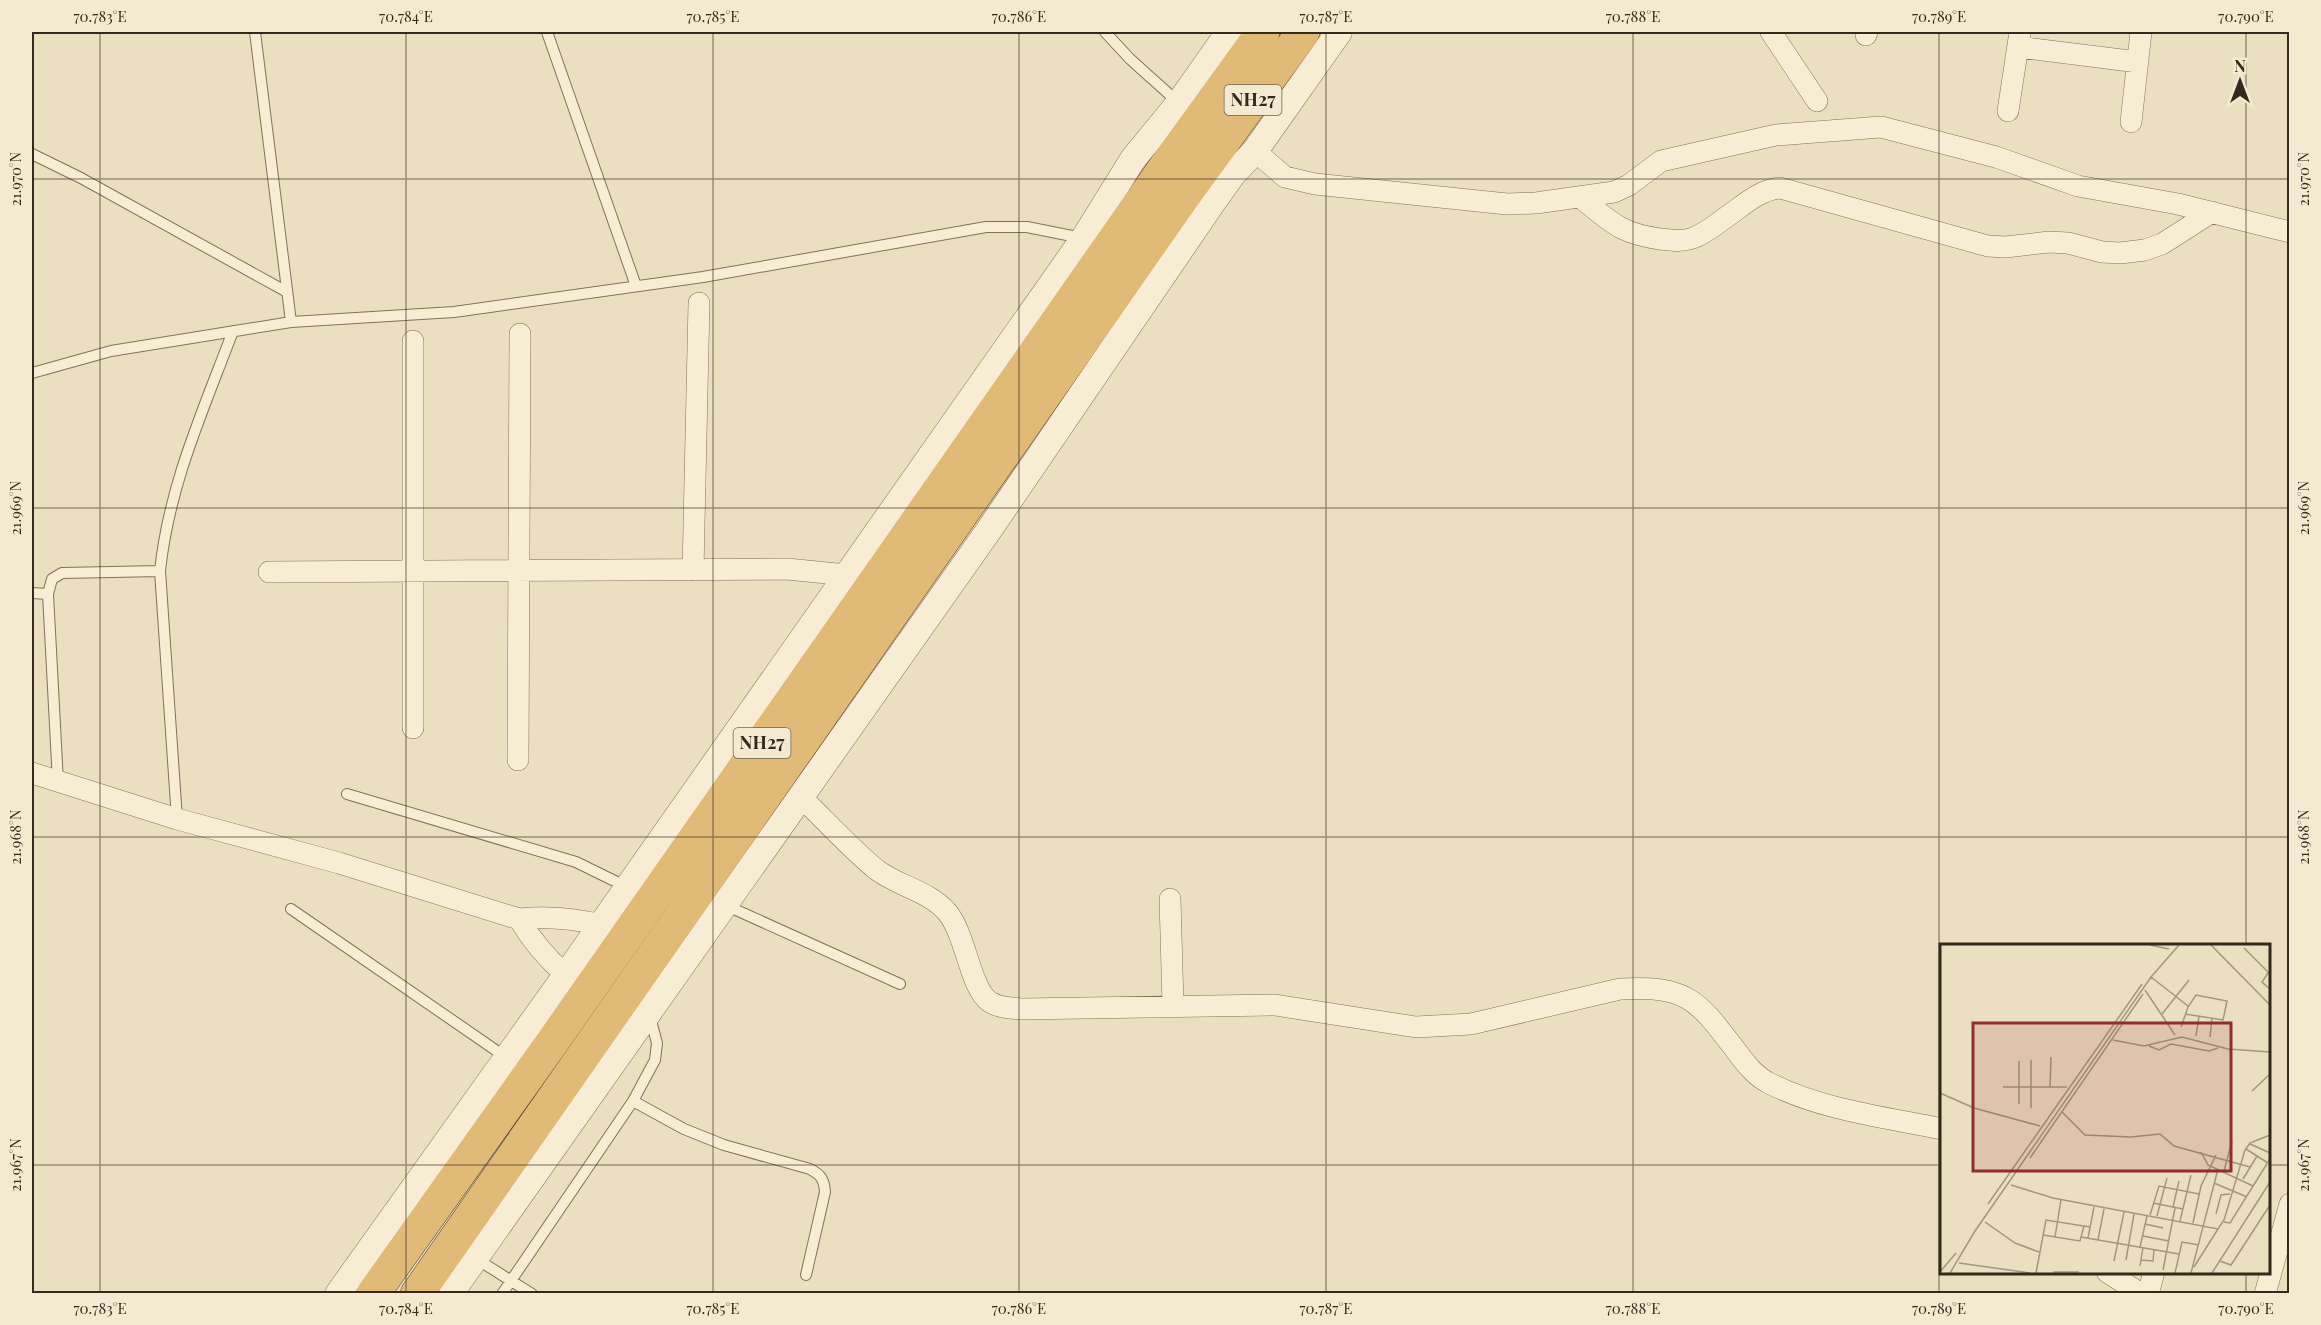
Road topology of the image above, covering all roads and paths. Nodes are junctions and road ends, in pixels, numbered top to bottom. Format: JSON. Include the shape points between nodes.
{"nodes":[{"id":1,"x":255,"y":32,"type":"edge"},
{"id":2,"x":547,"y":32,"type":"edge"},
{"id":3,"x":1105,"y":32,"type":"edge"},
{"id":4,"x":1228,"y":32,"type":"edge"},
{"id":5,"x":1263,"y":32,"type":"edge"},
{"id":6,"x":1303,"y":32,"type":"edge"},
{"id":7,"x":1339,"y":32,"type":"edge"},
{"id":8,"x":1771,"y":32,"type":"edge"},
{"id":9,"x":2141,"y":32,"type":"edge"},
{"id":10,"x":2019,"y":39,"type":"edge"},
{"id":11,"x":2138,"y":62,"type":"junction"},
{"id":12,"x":1817,"y":101,"type":"dead end"},
{"id":13,"x":1179,"y":103,"type":"junction"},
{"id":14,"x":2008,"y":111,"type":"dead end"},
{"id":15,"x":2131,"y":122,"type":"dead end"},
{"id":16,"x":1255,"y":151,"type":"junction"},
{"id":17,"x":32,"y":154,"type":"edge"},
{"id":18,"x":1218,"y":172,"type":"junction"},
{"id":19,"x":1580,"y":197,"type":"junction"},
{"id":20,"x":1198,"y":200,"type":"junction"},
{"id":21,"x":2212,"y":212,"type":"junction"},
{"id":22,"x":2289,"y":232,"type":"edge"},
{"id":23,"x":1084,"y":238,"type":"junction"},
{"id":24,"x":636,"y":286,"type":"junction"},
{"id":25,"x":287,"y":292,"type":"junction"},
{"id":26,"x":699,"y":303,"type":"dead end"},
{"id":27,"x":291,"y":322,"type":"junction"},
{"id":28,"x":233,"y":331,"type":"junction"},
{"id":29,"x":520,"y":334,"type":"dead end"},
{"id":30,"x":413,"y":341,"type":"dead end"},
{"id":31,"x":32,"y":373,"type":"edge"},
{"id":32,"x":693,"y":570,"type":"junction"},
{"id":33,"x":160,"y":571,"type":"junction"},
{"id":34,"x":520,"y":571,"type":"junction"},
{"id":35,"x":269,"y":572,"type":"dead end"},
{"id":36,"x":412,"y":572,"type":"junction"},
{"id":37,"x":847,"y":575,"type":"junction"},
{"id":38,"x":32,"y":593,"type":"edge"},
{"id":39,"x":48,"y":594,"type":"junction"},
{"id":40,"x":413,"y":728,"type":"dead end"},
{"id":41,"x":518,"y":760,"type":"dead end"},
{"id":42,"x":32,"y":774,"type":"edge"},
{"id":43,"x":58,"y":782,"type":"junction"},
{"id":44,"x":347,"y":794,"type":"dead end"},
{"id":45,"x":801,"y":797,"type":"junction"},
{"id":46,"x":177,"y":819,"type":"junction"},
{"id":47,"x":627,"y":887,"type":"junction"},
{"id":48,"x":1170,"y":899,"type":"dead end"},
{"id":49,"x":725,"y":904,"type":"junction"},
{"id":50,"x":291,"y":909,"type":"dead end"},
{"id":51,"x":519,"y":919,"type":"junction"},
{"id":52,"x":601,"y":925,"type":"junction"},
{"id":53,"x":566,"y":975,"type":"junction"},
{"id":54,"x":900,"y":984,"type":"dead end"},
{"id":55,"x":1173,"y":1005,"type":"junction"},
{"id":56,"x":649,"y":1012,"type":"junction"},
{"id":57,"x":507,"y":1058,"type":"junction"},
{"id":58,"x":633,"y":1101,"type":"junction"},
{"id":59,"x":1940,"y":1129,"type":"edge"},
{"id":60,"x":2284,"y":1210,"type":"edge"},
{"id":61,"x":475,"y":1258,"type":"junction"},
{"id":62,"x":2270,"y":1271,"type":"edge"},
{"id":63,"x":2110,"y":1274,"type":"edge"},
{"id":64,"x":2153,"y":1274,"type":"edge"},
{"id":65,"x":2269,"y":1274,"type":"edge"},
{"id":66,"x":806,"y":1275,"type":"dead end"},
{"id":67,"x":511,"y":1280,"type":"junction"},
{"id":68,"x":338,"y":1293,"type":"edge"},
{"id":69,"x":373,"y":1293,"type":"edge"},
{"id":70,"x":417,"y":1293,"type":"edge"},
{"id":71,"x":450,"y":1293,"type":"edge"},
{"id":72,"x":502,"y":1293,"type":"edge"},
{"id":73,"x":532,"y":1293,"type":"edge"},
{"id":74,"x":2141,"y":1293,"type":"edge"},
{"id":75,"x":2148,"y":1293,"type":"edge"},
{"id":76,"x":2265,"y":1293,"type":"edge"}],
"edges":[{"from":1,"to":25,"type":"lane"},
{"from":2,"to":24,"type":"lane"},
{"from":3,"to":13,"type":"lane"},
{"from":4,"to":13,"type":"street"},
{"from":5,"to":69,"type":"highway","number":"NH27"},
{"from":6,"to":18,"type":"highway","number":"NH27"},
{"from":7,"to":16,"type":"street"},
{"from":8,"to":12,"type":"street"},
{"from":9,"to":11,"type":"street"},
{"from":10,"to":11,"type":"street"},
{"from":10,"to":14,"type":"street"},
{"from":11,"to":15,"type":"street"},
{"from":13,"to":23,"type":"street","via":[[1133,159]]},
{"from":16,"to":18,"type":"street"},
{"from":16,"to":19,"type":"street","via":[[1285,177],[1315,184],[1507,204]]},
{"from":17,"to":25,"type":"lane"},
{"from":18,"to":20,"type":"highway","number":"NH27"},
{"from":19,"to":21,"type":"street","via":[[1629,186],[1661,161],[1776,135],[1881,127],[1988,154],[2063,183]]},
{"from":19,"to":21,"type":"street","via":[[1635,236],[1691,239],[1758,194],[1780,188],[1988,246],[2068,243],[2120,253],[2162,244]]},
{"from":20,"to":45,"type":"street","via":[[989,530]]},
{"from":20,"to":70,"type":"highway","number":"NH27"},
{"from":21,"to":22,"type":"street"},
{"from":23,"to":24,"type":"lane","via":[[1027,227],[986,227]]},
{"from":23,"to":37,"type":"street"},
{"from":24,"to":27,"type":"lane","via":[[454,312]]},
{"from":25,"to":27,"type":"lane"},
{"from":26,"to":32,"type":"street"},
{"from":27,"to":28,"type":"lane"},
{"from":28,"to":31,"type":"lane","via":[[111,351]]},
{"from":28,"to":33,"type":"lane","via":[[177,480]]},
{"from":29,"to":34,"type":"street"},
{"from":30,"to":36,"type":"street"},
{"from":32,"to":34,"type":"street"},
{"from":32,"to":37,"type":"street","via":[[787,569]]},
{"from":33,"to":39,"type":"lane","via":[[62,573],[52,579]]},
{"from":33,"to":46,"type":"lane"},
{"from":34,"to":36,"type":"street"},
{"from":34,"to":41,"type":"street"},
{"from":35,"to":36,"type":"street"},
{"from":36,"to":40,"type":"street"},
{"from":37,"to":47,"type":"street"},
{"from":38,"to":39,"type":"lane"},
{"from":39,"to":43,"type":"lane"},
{"from":42,"to":43,"type":"street"},
{"from":43,"to":46,"type":"street"},
{"from":44,"to":47,"type":"lane","via":[[576,862]]},
{"from":45,"to":49,"type":"street"},
{"from":45,"to":55,"type":"street","via":[[878,871],[946,911],[957,927],[981,992],[991,1002],[1022,1009]]},
{"from":46,"to":51,"type":"street","via":[[339,863]]},
{"from":47,"to":52,"type":"street"},
{"from":48,"to":55,"type":"street"},
{"from":49,"to":54,"type":"lane"},
{"from":49,"to":56,"type":"street"},
{"from":50,"to":57,"type":"lane"},
{"from":51,"to":52,"type":"street","via":[[543,916]]},
{"from":51,"to":53,"type":"street","via":[[532,942]]},
{"from":52,"to":53,"type":"street"},
{"from":53,"to":57,"type":"street"},
{"from":55,"to":59,"type":"street","via":[[1275,1005],[1416,1027],[1471,1024],[1620,989],[1677,993],[1689,998],[1715,1023],[1750,1069],[1769,1084],[1810,1101]]},
{"from":56,"to":58,"type":"lane","via":[[657,1043],[655,1060]]},
{"from":56,"to":61,"type":"street"},
{"from":57,"to":68,"type":"street"},
{"from":58,"to":66,"type":"lane","via":[[684,1129],[724,1145],[820,1175],[825,1192]]},
{"from":58,"to":67,"type":"lane"},
{"from":60,"to":62,"type":"street"},
{"from":61,"to":67,"type":"lane"},
{"from":61,"to":71,"type":"street"},
{"from":63,"to":74,"type":"street"},
{"from":64,"to":75,"type":"street"},
{"from":65,"to":76,"type":"street"},
{"from":67,"to":72,"type":"lane"},
{"from":67,"to":73,"type":"lane"}]}
